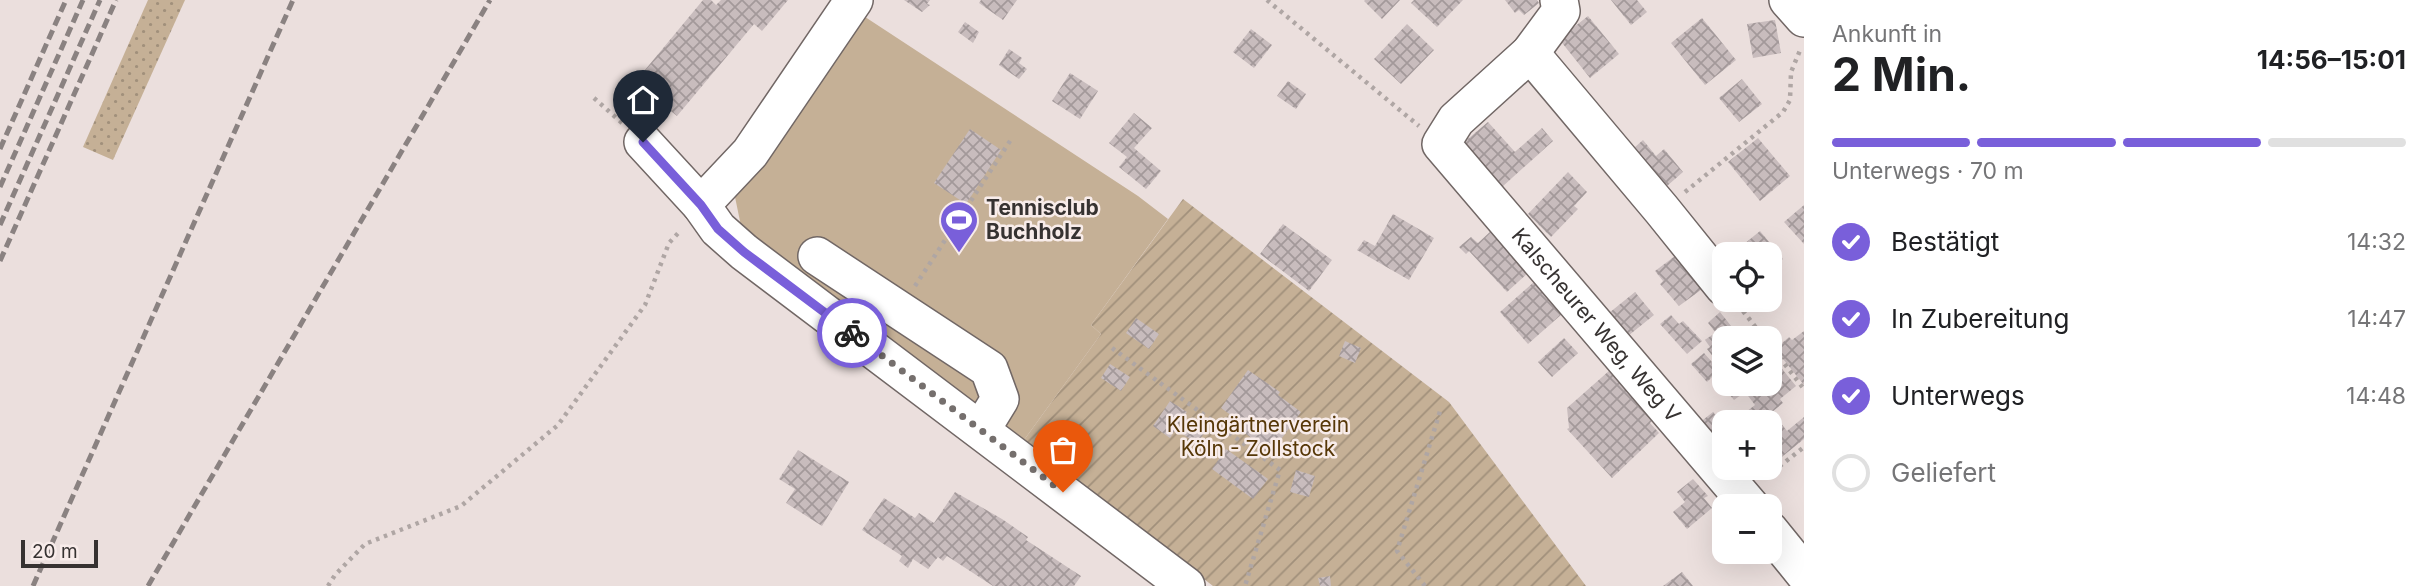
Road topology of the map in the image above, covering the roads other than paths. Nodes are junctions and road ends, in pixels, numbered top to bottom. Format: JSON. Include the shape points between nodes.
{"nodes":[{"id":1,"x":853,"y":0,"type":"edge"},
{"id":2,"x":1559,"y":0,"type":"edge"},
{"id":3,"x":1788,"y":0,"type":"edge"},
{"id":4,"x":1804,"y":18,"type":"edge"},
{"id":5,"x":1530,"y":53,"type":"junction"},
{"id":6,"x":643,"y":142,"type":"dead end"},
{"id":7,"x":701,"y":205,"type":"junction"},
{"id":8,"x":817,"y":256,"type":"dead end"},
{"id":9,"x":1712,"y":272,"type":"edge"},
{"id":10,"x":981,"y":430,"type":"junction"},
{"id":11,"x":1740,"y":494,"type":"edge"},
{"id":12,"x":1782,"y":546,"type":"edge"},
{"id":13,"x":1804,"y":573,"type":"edge"},
{"id":14,"x":1186,"y":586,"type":"edge"}],
"edges":[{"from":1,"to":7,"type":"street","via":[[750,153]]},
{"from":2,"to":5,"type":"street","via":[[1561,11]]},
{"from":3,"to":4,"type":"street"},
{"from":5,"to":9,"type":"street"},
{"from":5,"to":11,"type":"street","name":"Kalscheurer Weg, Weg V","via":[[1456,120],[1441,144]]},
{"from":6,"to":7,"type":"street"},
{"from":7,"to":10,"type":"street","via":[[718,229],[744,252]]},
{"from":8,"to":10,"type":"street","via":[[989,369],[1000,399]]},
{"from":10,"to":14,"type":"street"},
{"from":12,"to":13,"type":"street"}]}
